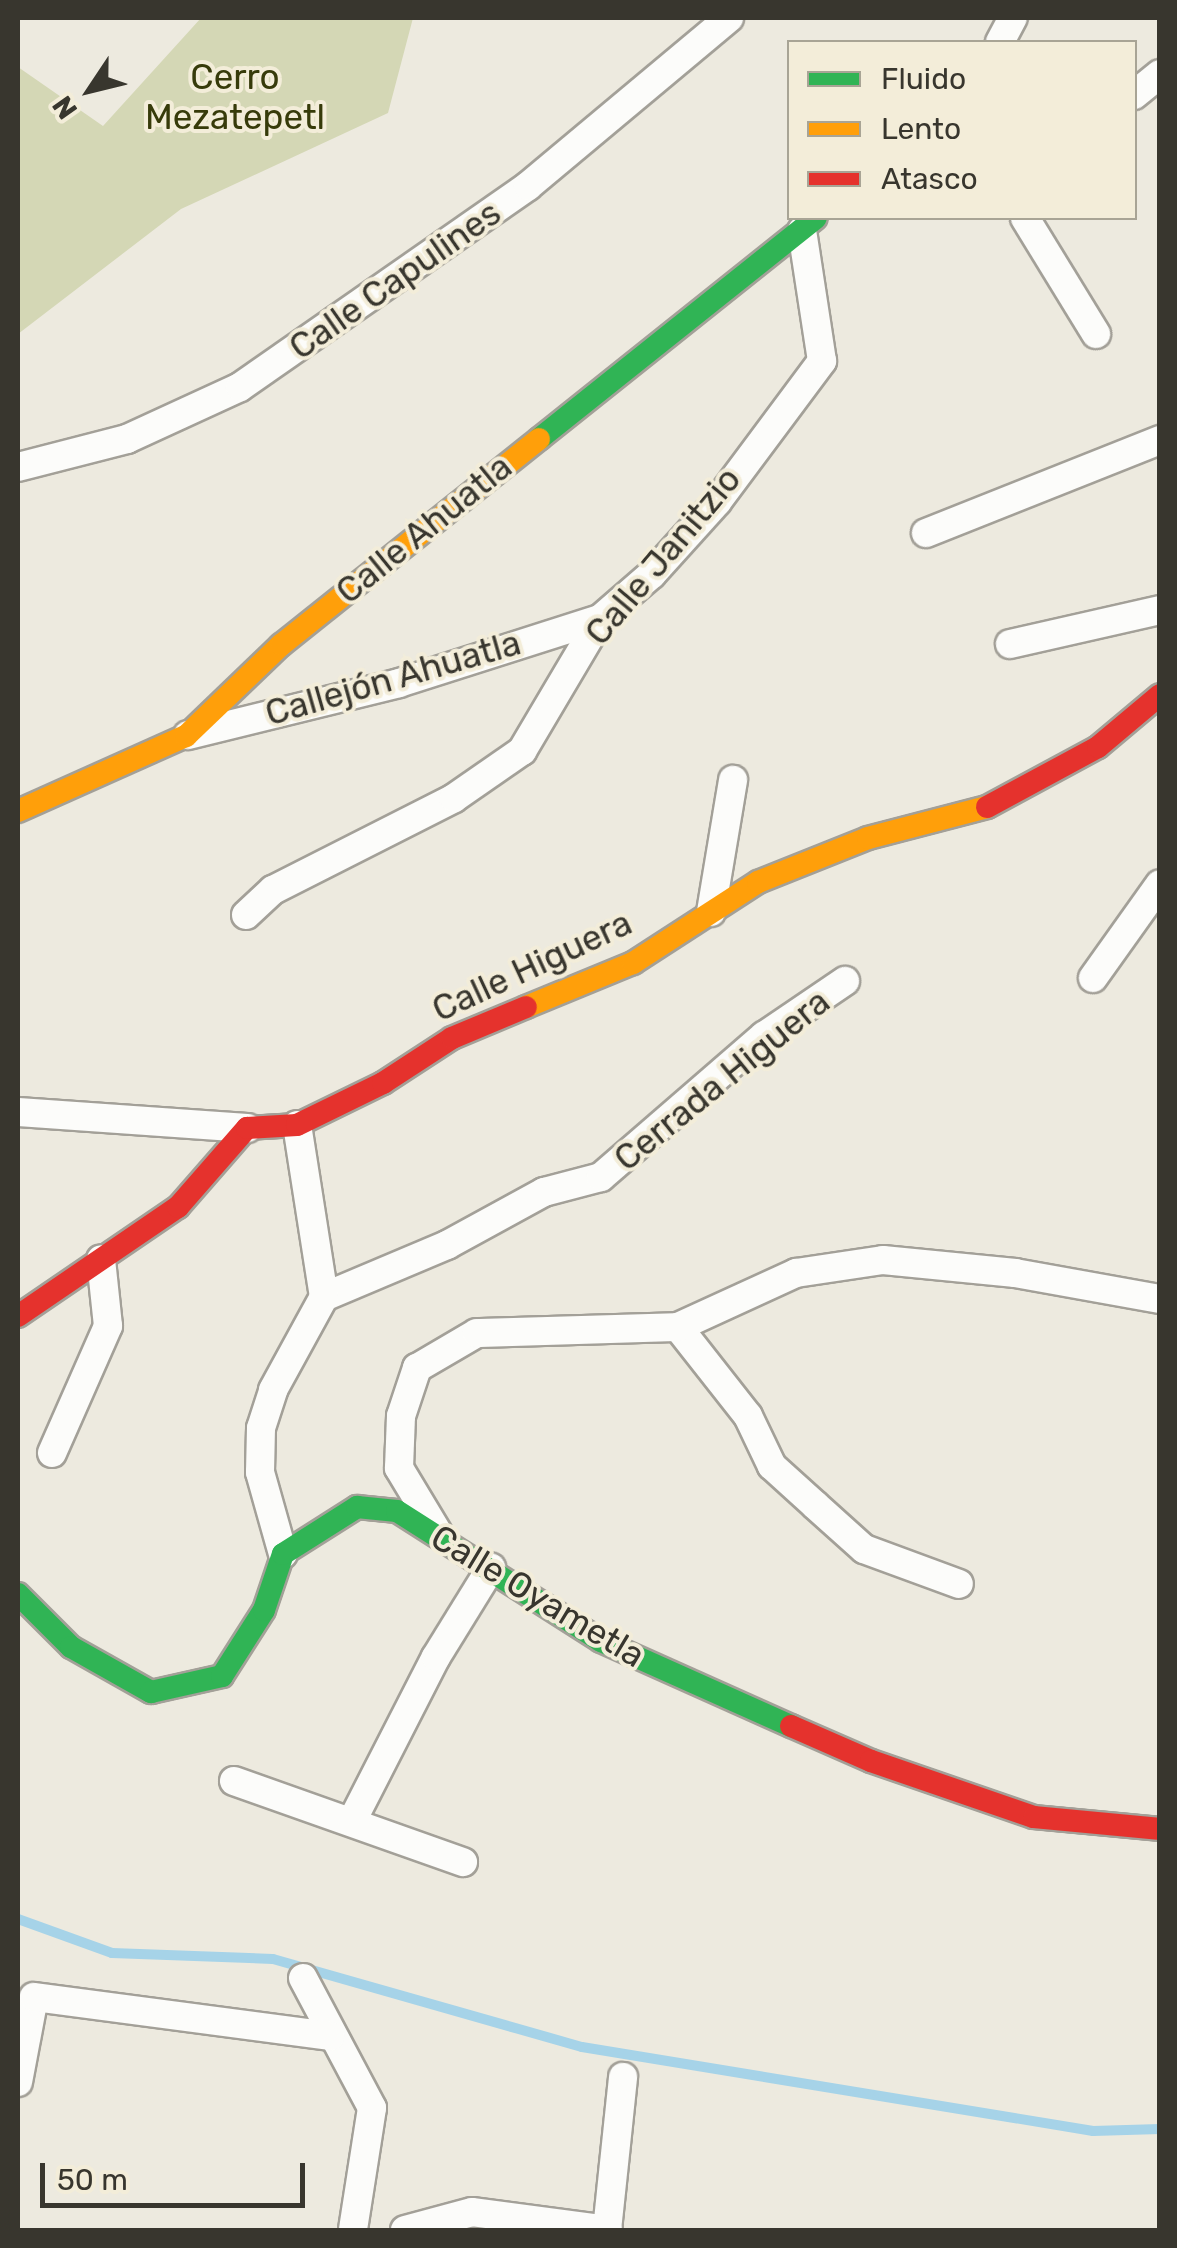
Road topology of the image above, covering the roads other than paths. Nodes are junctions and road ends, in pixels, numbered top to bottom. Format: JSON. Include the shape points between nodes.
{"nodes":[{"id":1,"x":729,"y":18,"type":"edge"},
{"id":2,"x":1160,"y":74,"type":"edge"},
{"id":3,"x":1137,"y":93,"type":"edge"},
{"id":4,"x":1025,"y":220,"type":"edge"},
{"id":5,"x":809,"y":224,"type":"edge"},
{"id":6,"x":1096,"y":334,"type":"dead end"},
{"id":7,"x":1160,"y":440,"type":"edge"},
{"id":8,"x":18,"y":467,"type":"edge"},
{"id":9,"x":926,"y":533,"type":"dead end"},
{"id":10,"x":1160,"y":610,"type":"edge"},
{"id":11,"x":600,"y":619,"type":"junction"},
{"id":12,"x":1010,"y":644,"type":"dead end"},
{"id":13,"x":1160,"y":696,"type":"edge"},
{"id":14,"x":186,"y":736,"type":"junction"},
{"id":15,"x":733,"y":780,"type":"dead end"},
{"id":16,"x":18,"y":812,"type":"edge"},
{"id":17,"x":1160,"y":884,"type":"edge"},
{"id":18,"x":711,"y":912,"type":"junction"},
{"id":19,"x":246,"y":915,"type":"dead end"},
{"id":20,"x":1093,"y":978,"type":"dead end"},
{"id":21,"x":844,"y":981,"type":"dead end"},
{"id":22,"x":18,"y":1112,"type":"edge"},
{"id":23,"x":297,"y":1125,"type":"junction"},
{"id":24,"x":247,"y":1128,"type":"junction"},
{"id":25,"x":101,"y":1259,"type":"junction"},
{"id":26,"x":324,"y":1297,"type":"junction"},
{"id":27,"x":1160,"y":1300,"type":"edge"},
{"id":28,"x":18,"y":1316,"type":"edge"},
{"id":29,"x":678,"y":1327,"type":"junction"},
{"id":30,"x":52,"y":1452,"type":"dead end"},
{"id":31,"x":442,"y":1538,"type":"junction"},
{"id":32,"x":283,"y":1554,"type":"junction"},
{"id":33,"x":491,"y":1568,"type":"junction"},
{"id":34,"x":959,"y":1584,"type":"dead end"},
{"id":35,"x":18,"y":1594,"type":"edge"},
{"id":36,"x":234,"y":1781,"type":"dead end"},
{"id":37,"x":352,"y":1821,"type":"junction"},
{"id":38,"x":1160,"y":1828,"type":"edge"},
{"id":39,"x":463,"y":1862,"type":"dead end"},
{"id":40,"x":303,"y":1978,"type":"dead end"},
{"id":41,"x":330,"y":2036,"type":"junction"},
{"id":42,"x":19,"y":2070,"type":"edge"},
{"id":43,"x":624,"y":2077,"type":"dead end"},
{"id":44,"x":472,"y":2221,"type":"edge"},
{"id":45,"x":353,"y":2230,"type":"edge"},
{"id":46,"x":405,"y":2230,"type":"edge"},
{"id":47,"x":608,"y":2230,"type":"edge"}],
"edges":[{"from":1,"to":8,"type":"street","name":"Calle Capulines","via":[[528,186],[240,387],[127,439]]},
{"from":2,"to":3,"type":"street"},
{"from":4,"to":6,"type":"street"},
{"from":5,"to":11,"type":"street","name":"Calle Janitzio","via":[[822,360],[717,502]]},
{"from":5,"to":14,"type":"street","name":"Calle Ahuatla","via":[[282,644]]},
{"from":7,"to":9,"type":"street"},
{"from":10,"to":12,"type":"street"},
{"from":11,"to":14,"type":"street","name":"Callejón Ahuatla","via":[[400,683]]},
{"from":11,"to":19,"type":"street","name":"Calle Janitzio","via":[[522,751],[454,798],[273,890]]},
{"from":13,"to":18,"type":"street","name":"Calle Higuera","via":[[1098,747],[994,804],[868,838],[758,882]]},
{"from":14,"to":16,"type":"street","name":"Calle Ahuatla"},
{"from":15,"to":18,"type":"street"},
{"from":17,"to":20,"type":"street"},
{"from":18,"to":23,"type":"street","name":"Calle Higuera","via":[[633,963],[467,1031]]},
{"from":21,"to":26,"type":"street","name":"Cerrada Higuera","via":[[764,1036],[601,1178],[544,1192],[447,1245]]},
{"from":22,"to":24,"type":"street"},
{"from":23,"to":24,"type":"street","name":"Calle Higuera"},
{"from":23,"to":26,"type":"street"},
{"from":24,"to":25,"type":"street","via":[[178,1207]]},
{"from":25,"to":28,"type":"street"},
{"from":25,"to":30,"type":"street","via":[[108,1326]]},
{"from":26,"to":32,"type":"street","via":[[294,1347],[261,1428],[260,1472]]},
{"from":27,"to":29,"type":"street","via":[[1015,1273],[883,1260],[796,1273]]},
{"from":29,"to":31,"type":"street","via":[[477,1333],[417,1368],[401,1416],[399,1468]]},
{"from":29,"to":34,"type":"street","via":[[748,1416],[772,1466],[800,1492],[864,1549]]},
{"from":31,"to":32,"type":"street","name":"Calle Oyametla","via":[[397,1511],[357,1507]]},
{"from":31,"to":33,"type":"street","name":"Calle Oyametla"},
{"from":32,"to":35,"type":"street","via":[[264,1610],[222,1676],[151,1692],[71,1647]]},
{"from":33,"to":37,"type":"street"},
{"from":33,"to":38,"type":"street","name":"Calle Oyametla","via":[[601,1640],[871,1761],[1034,1817]]},
{"from":36,"to":37,"type":"street"},
{"from":37,"to":39,"type":"street"},
{"from":40,"to":41,"type":"street"},
{"from":41,"to":42,"type":"street","via":[[34,1997]]},
{"from":41,"to":45,"type":"street","via":[[372,2108]]},
{"from":43,"to":47,"type":"street"},
{"from":44,"to":46,"type":"street"},
{"from":44,"to":47,"type":"street"}]}
